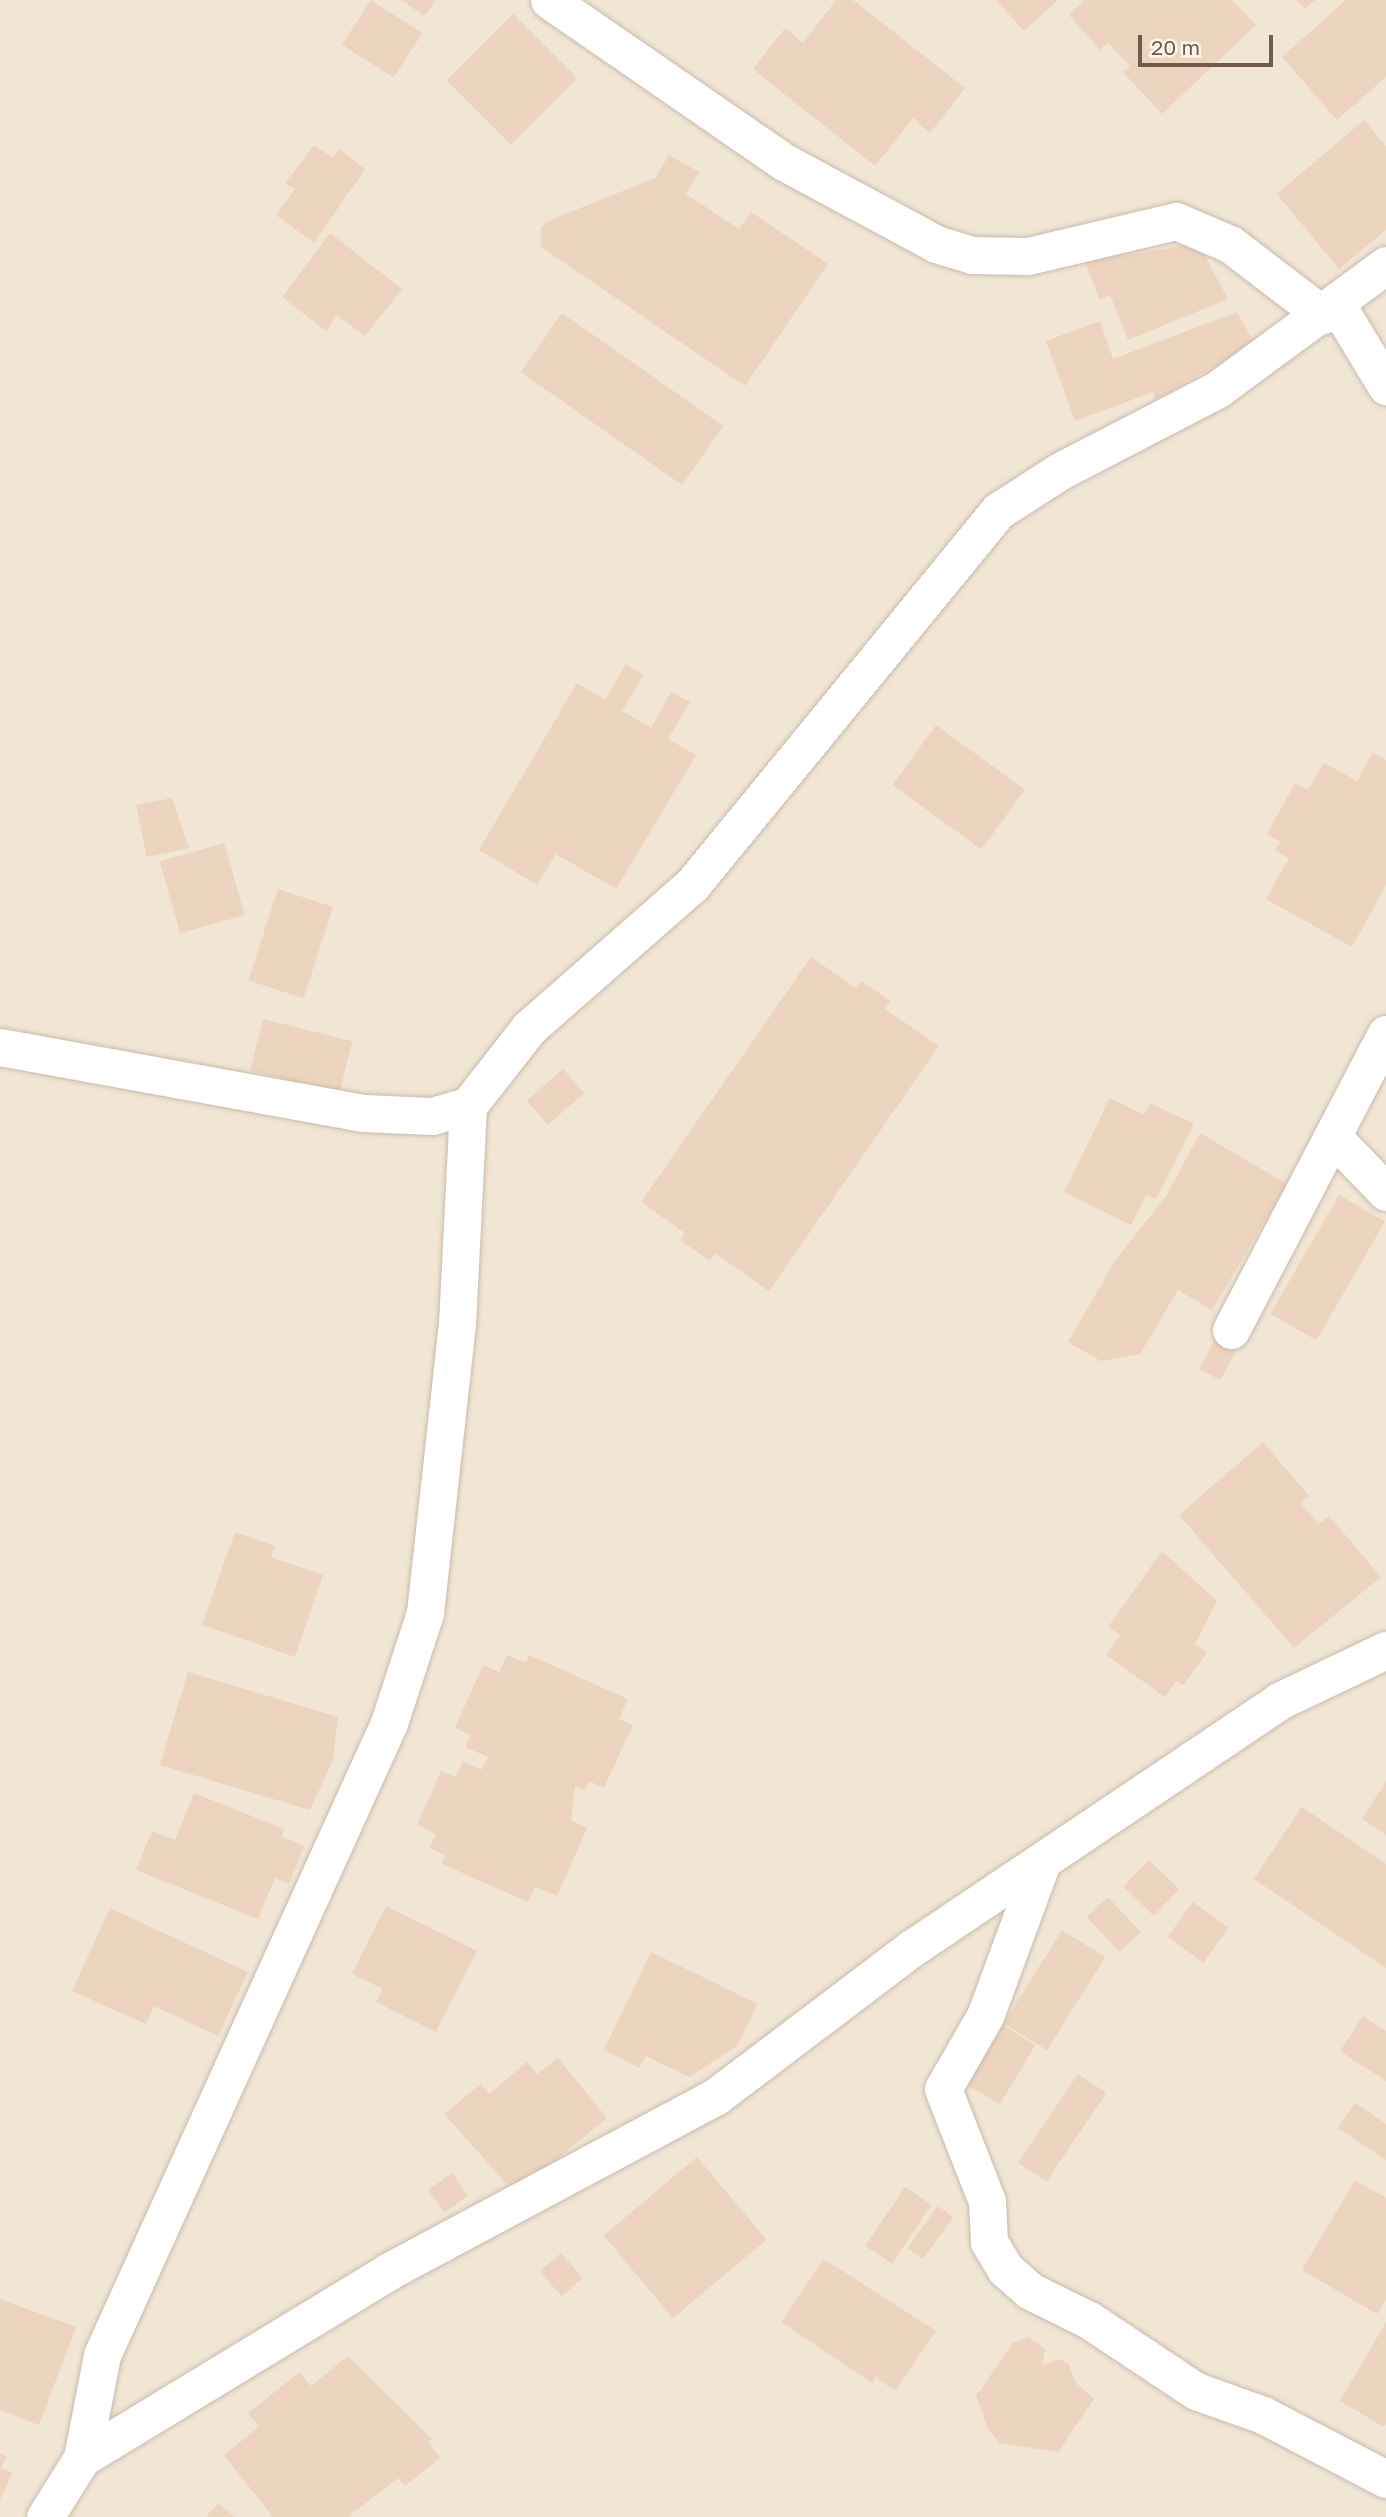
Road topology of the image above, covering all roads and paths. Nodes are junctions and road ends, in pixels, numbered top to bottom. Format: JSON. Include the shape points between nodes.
{"nodes":[{"id":1,"x":549,"y":0,"type":"edge"},
{"id":2,"x":1386,"y":265,"type":"edge"},
{"id":3,"x":1330,"y":310,"type":"junction"},
{"id":4,"x":1386,"y":386,"type":"edge"},
{"id":5,"x":1386,"y":1034,"type":"edge"},
{"id":6,"x":0,"y":1046,"type":"edge"},
{"id":7,"x":468,"y":1105,"type":"junction"},
{"id":8,"x":1334,"y":1138,"type":"junction"},
{"id":9,"x":1386,"y":1192,"type":"edge"},
{"id":10,"x":1231,"y":1330,"type":"dead end"},
{"id":11,"x":1386,"y":1650,"type":"edge"},
{"id":12,"x":1042,"y":1862,"type":"junction"},
{"id":13,"x":82,"y":2458,"type":"junction"},
{"id":14,"x":1386,"y":2479,"type":"edge"},
{"id":15,"x":44,"y":2517,"type":"edge"}],
"edges":[{"from":1,"to":3,"type":"street","via":[[783,162],[936,244],[972,255],[1028,256],[1176,220],[1230,244]]},
{"from":2,"to":3,"type":"street"},
{"from":3,"to":4,"type":"street"},
{"from":3,"to":7,"type":"street","via":[[1219,390],[1060,471],[998,511],[700,875],[529,1028]]},
{"from":5,"to":8,"type":"street"},
{"from":6,"to":7,"type":"street","via":[[363,1113],[432,1116]]},
{"from":7,"to":13,"type":"street","via":[[457,1324],[425,1613],[389,1723],[102,2355]]},
{"from":8,"to":9,"type":"street"},
{"from":8,"to":10,"type":"street"},
{"from":11,"to":12,"type":"street","via":[[1279,1701]]},
{"from":12,"to":13,"type":"street","via":[[912,1948],[715,2097],[389,2272]]},
{"from":12,"to":14,"type":"street","via":[[985,2016],[943,2089],[987,2201],[989,2242],[1005,2269],[1030,2291],[1089,2320],[1196,2391],[1327,2445]]},
{"from":13,"to":15,"type":"street"}]}
